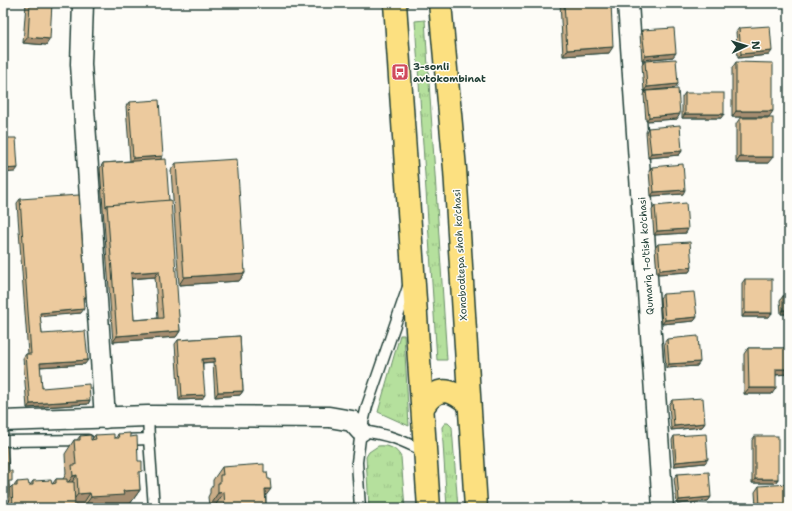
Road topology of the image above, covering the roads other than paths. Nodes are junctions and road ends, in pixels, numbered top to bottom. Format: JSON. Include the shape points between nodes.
{"nodes":[{"id":1,"x":84,"y":3,"type":"edge"},
{"id":2,"x":395,"y":3,"type":"edge"},
{"id":3,"x":440,"y":3,"type":"edge"},
{"id":4,"x":628,"y":3,"type":"edge"},
{"id":5,"x":413,"y":272,"type":"junction"},
{"id":6,"x":468,"y":404,"type":"junction"},
{"id":7,"x":422,"y":407,"type":"junction"},
{"id":8,"x":148,"y":416,"type":"junction"},
{"id":9,"x":105,"y":418,"type":"junction"},
{"id":10,"x":3,"y":421,"type":"edge"},
{"id":11,"x":361,"y":431,"type":"junction"},
{"id":12,"x":149,"y":439,"type":"junction"},
{"id":13,"x":98,"y":440,"type":"edge"},
{"id":14,"x":112,"y":440,"type":"edge"},
{"id":15,"x":3,"y":441,"type":"edge"},
{"id":16,"x":425,"y":453,"type":"junction"},
{"id":17,"x":154,"y":508,"type":"edge"},
{"id":18,"x":360,"y":508,"type":"edge"},
{"id":19,"x":429,"y":508,"type":"edge"},
{"id":20,"x":476,"y":508,"type":"edge"},
{"id":21,"x":663,"y":508,"type":"edge"}],
"edges":[{"from":1,"to":9,"type":"street","via":[[81,64]]},
{"from":2,"to":5,"type":"highway"},
{"from":3,"to":6,"type":"highway","name":"Xonobodtepa shoh ko'chasi","via":[[454,169]]},
{"from":4,"to":21,"type":"street","name":"Qumariq 1-o'tish ko'chasi"},
{"from":5,"to":7,"type":"highway"},
{"from":5,"to":11,"type":"lane","via":[[367,406]]},
{"from":6,"to":7,"type":"highway","via":[[457,394],[445,391],[433,394]]},
{"from":6,"to":20,"type":"highway","name":"Xonobodtepa shoh ko'chasi"},
{"from":7,"to":16,"type":"highway"},
{"from":8,"to":9,"type":"street"},
{"from":8,"to":11,"type":"street","via":[[329,417],[352,421]]},
{"from":8,"to":12,"type":"lane"},
{"from":9,"to":10,"type":"street"},
{"from":11,"to":16,"type":"lane","via":[[380,433],[401,440]]},
{"from":11,"to":18,"type":"lane","via":[[357,462]]},
{"from":12,"to":14,"type":"lane"},
{"from":12,"to":17,"type":"lane"},
{"from":13,"to":15,"type":"lane"},
{"from":16,"to":19,"type":"highway"}]}
